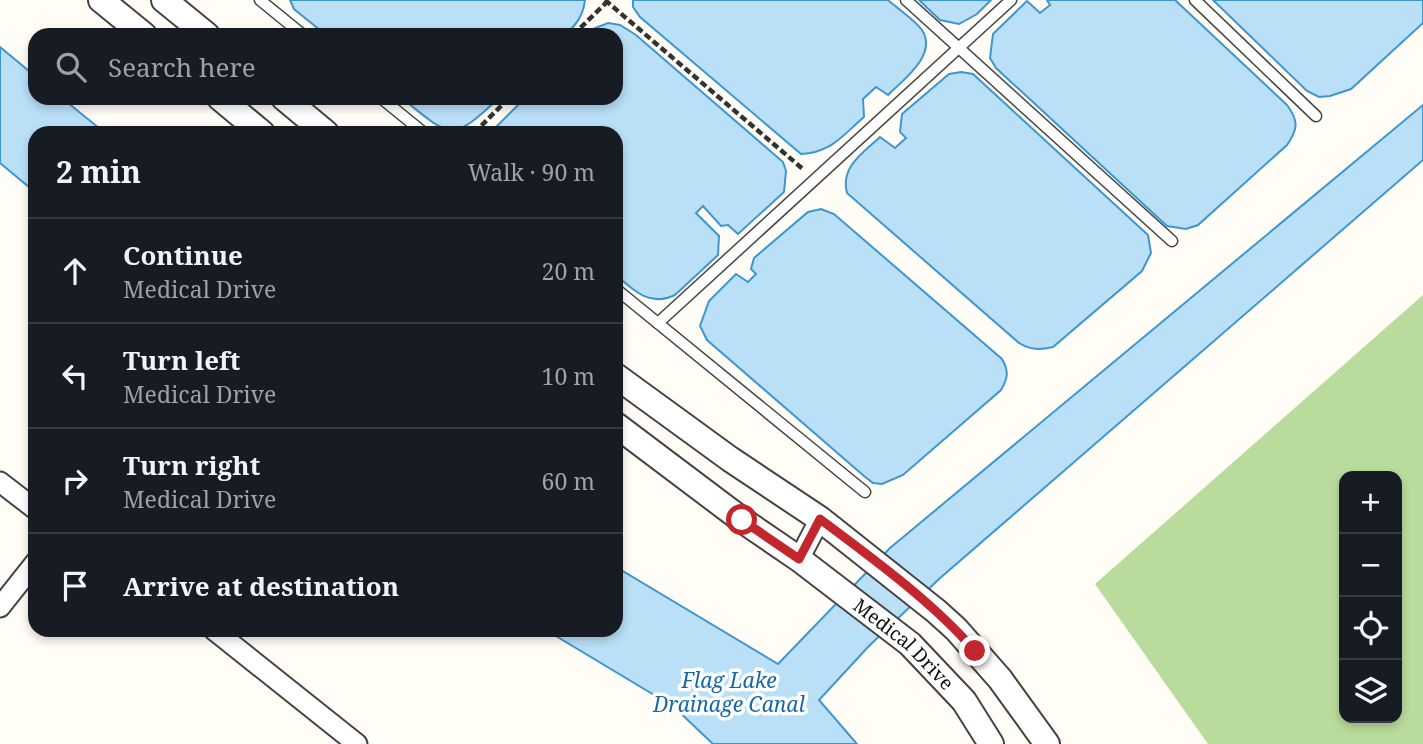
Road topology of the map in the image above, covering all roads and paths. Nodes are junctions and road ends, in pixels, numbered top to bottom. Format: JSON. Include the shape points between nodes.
{"nodes":[{"id":1,"x":101,"y":0,"type":"edge"},
{"id":2,"x":163,"y":0,"type":"edge"},
{"id":3,"x":260,"y":0,"type":"edge"},
{"id":4,"x":906,"y":0,"type":"edge"},
{"id":5,"x":1011,"y":0,"type":"edge"},
{"id":6,"x":1195,"y":0,"type":"edge"},
{"id":7,"x":607,"y":1,"type":"edge"},
{"id":8,"x":135,"y":28,"type":"edge"},
{"id":9,"x":198,"y":28,"type":"edge"},
{"id":10,"x":294,"y":28,"type":"edge"},
{"id":11,"x":580,"y":28,"type":"edge"},
{"id":12,"x":960,"y":47,"type":"junction"},
{"id":13,"x":228,"y":105,"type":"edge"},
{"id":14,"x":292,"y":105,"type":"edge"},
{"id":15,"x":390,"y":105,"type":"edge"},
{"id":16,"x":502,"y":105,"type":"edge"},
{"id":17,"x":1316,"y":116,"type":"dead end"},
{"id":18,"x":254,"y":126,"type":"edge"},
{"id":19,"x":318,"y":126,"type":"edge"},
{"id":20,"x":415,"y":126,"type":"edge"},
{"id":21,"x":481,"y":126,"type":"edge"},
{"id":22,"x":815,"y":180,"type":"junction"},
{"id":23,"x":1172,"y":240,"type":"dead end"},
{"id":24,"x":623,"y":295,"type":"edge"},
{"id":25,"x":657,"y":323,"type":"junction"},
{"id":26,"x":623,"y":381,"type":"edge"},
{"id":27,"x":623,"y":430,"type":"edge"},
{"id":28,"x":0,"y":482,"type":"edge"},
{"id":29,"x":865,"y":492,"type":"dead end"},
{"id":30,"x":28,"y":504,"type":"edge"},
{"id":31,"x":829,"y":526,"type":"junction"},
{"id":32,"x":804,"y":563,"type":"junction"},
{"id":33,"x":28,"y":571,"type":"edge"},
{"id":34,"x":0,"y":607,"type":"edge"},
{"id":35,"x":223,"y":637,"type":"edge"},
{"id":36,"x":357,"y":744,"type":"edge"},
{"id":37,"x":991,"y":744,"type":"edge"},
{"id":38,"x":1047,"y":744,"type":"edge"}],
"edges":[{"from":1,"to":8,"type":"street"},
{"from":2,"to":9,"type":"street"},
{"from":3,"to":10,"type":"lane"},
{"from":4,"to":12,"type":"lane"},
{"from":5,"to":12,"type":"lane"},
{"from":6,"to":17,"type":"lane"},
{"from":7,"to":11,"type":"path"},
{"from":7,"to":22,"type":"path"},
{"from":12,"to":22,"type":"lane"},
{"from":12,"to":23,"type":"lane"},
{"from":13,"to":18,"type":"street"},
{"from":14,"to":19,"type":"street"},
{"from":15,"to":20,"type":"lane"},
{"from":16,"to":21,"type":"path"},
{"from":22,"to":25,"type":"lane"},
{"from":24,"to":25,"type":"lane"},
{"from":25,"to":29,"type":"lane"},
{"from":26,"to":31,"type":"street"},
{"from":27,"to":32,"type":"street","name":"Medical Drive"},
{"from":28,"to":30,"type":"street"},
{"from":31,"to":32,"type":"street"},
{"from":31,"to":38,"type":"street","via":[[956,629]]},
{"from":32,"to":37,"type":"street","name":"Medical Drive","via":[[910,644],[964,701]]},
{"from":33,"to":34,"type":"street"},
{"from":35,"to":36,"type":"street"}]}
